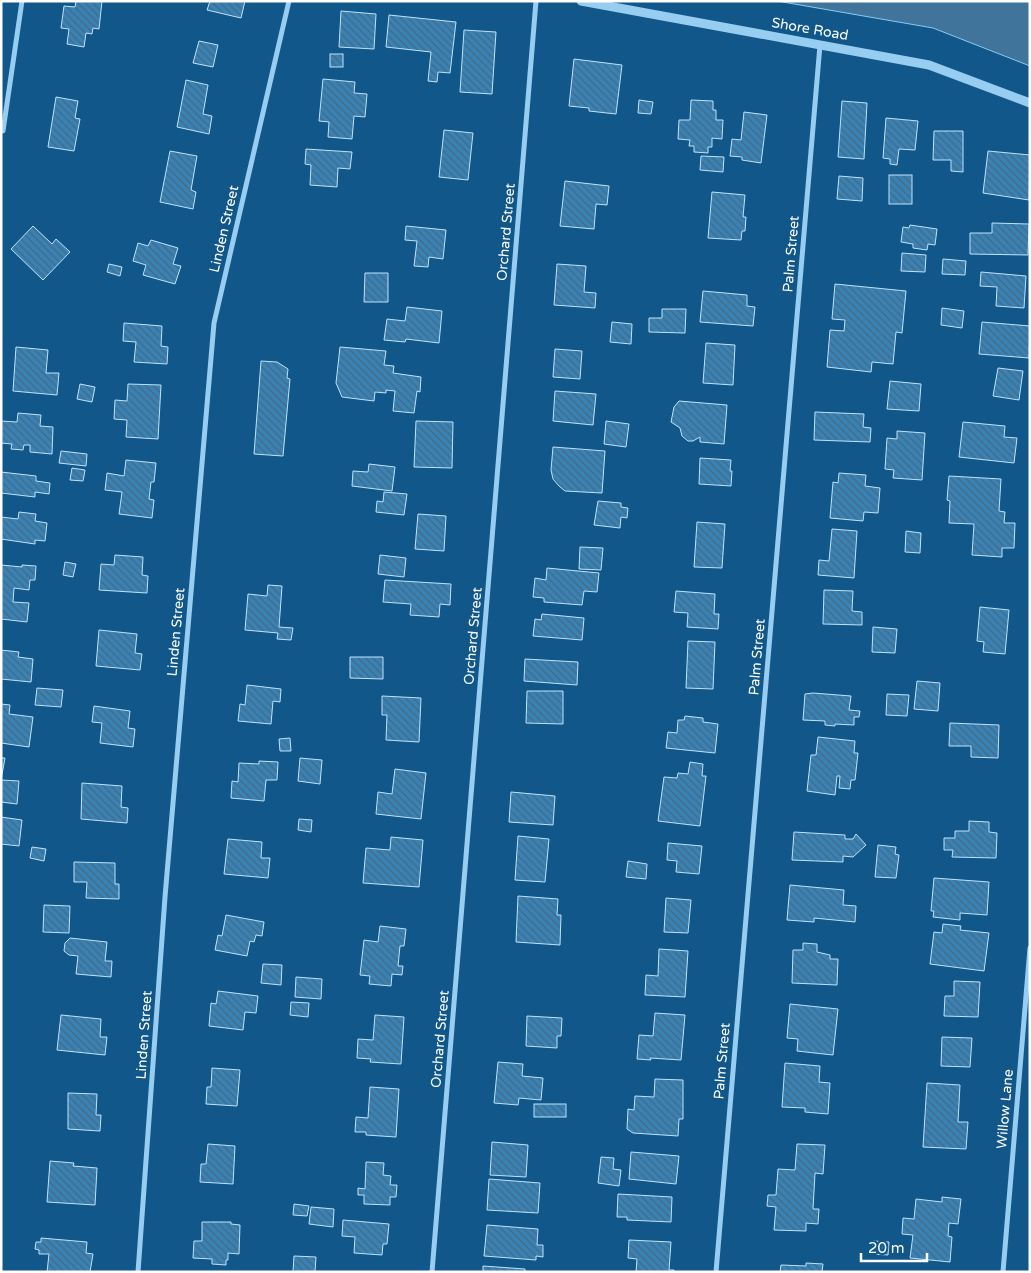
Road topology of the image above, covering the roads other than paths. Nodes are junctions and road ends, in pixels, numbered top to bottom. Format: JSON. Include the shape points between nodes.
{"nodes":[{"id":1,"x":22,"y":1,"type":"edge"},
{"id":2,"x":289,"y":1,"type":"edge"},
{"id":3,"x":536,"y":1,"type":"edge"},
{"id":4,"x":580,"y":1,"type":"edge"},
{"id":5,"x":820,"y":44,"type":"junction"},
{"id":6,"x":1030,"y":103,"type":"edge"},
{"id":7,"x":3,"y":131,"type":"dead end"},
{"id":8,"x":1030,"y":948,"type":"edge"},
{"id":9,"x":138,"y":1272,"type":"edge"},
{"id":10,"x":432,"y":1272,"type":"edge"},
{"id":11,"x":716,"y":1272,"type":"edge"},
{"id":12,"x":1003,"y":1272,"type":"edge"}],
"edges":[{"from":1,"to":7,"type":"street"},
{"from":2,"to":9,"type":"street","name":"Linden Street","via":[[214,323],[165,897]]},
{"from":3,"to":10,"type":"street","name":"Orchard Street"},
{"from":4,"to":5,"type":"street","name":"Shore Road"},
{"from":5,"to":6,"type":"street","name":"Shore Road","via":[[929,65]]},
{"from":5,"to":11,"type":"street","name":"Palm Street"},
{"from":8,"to":12,"type":"street","name":"Willow Lane"}]}
